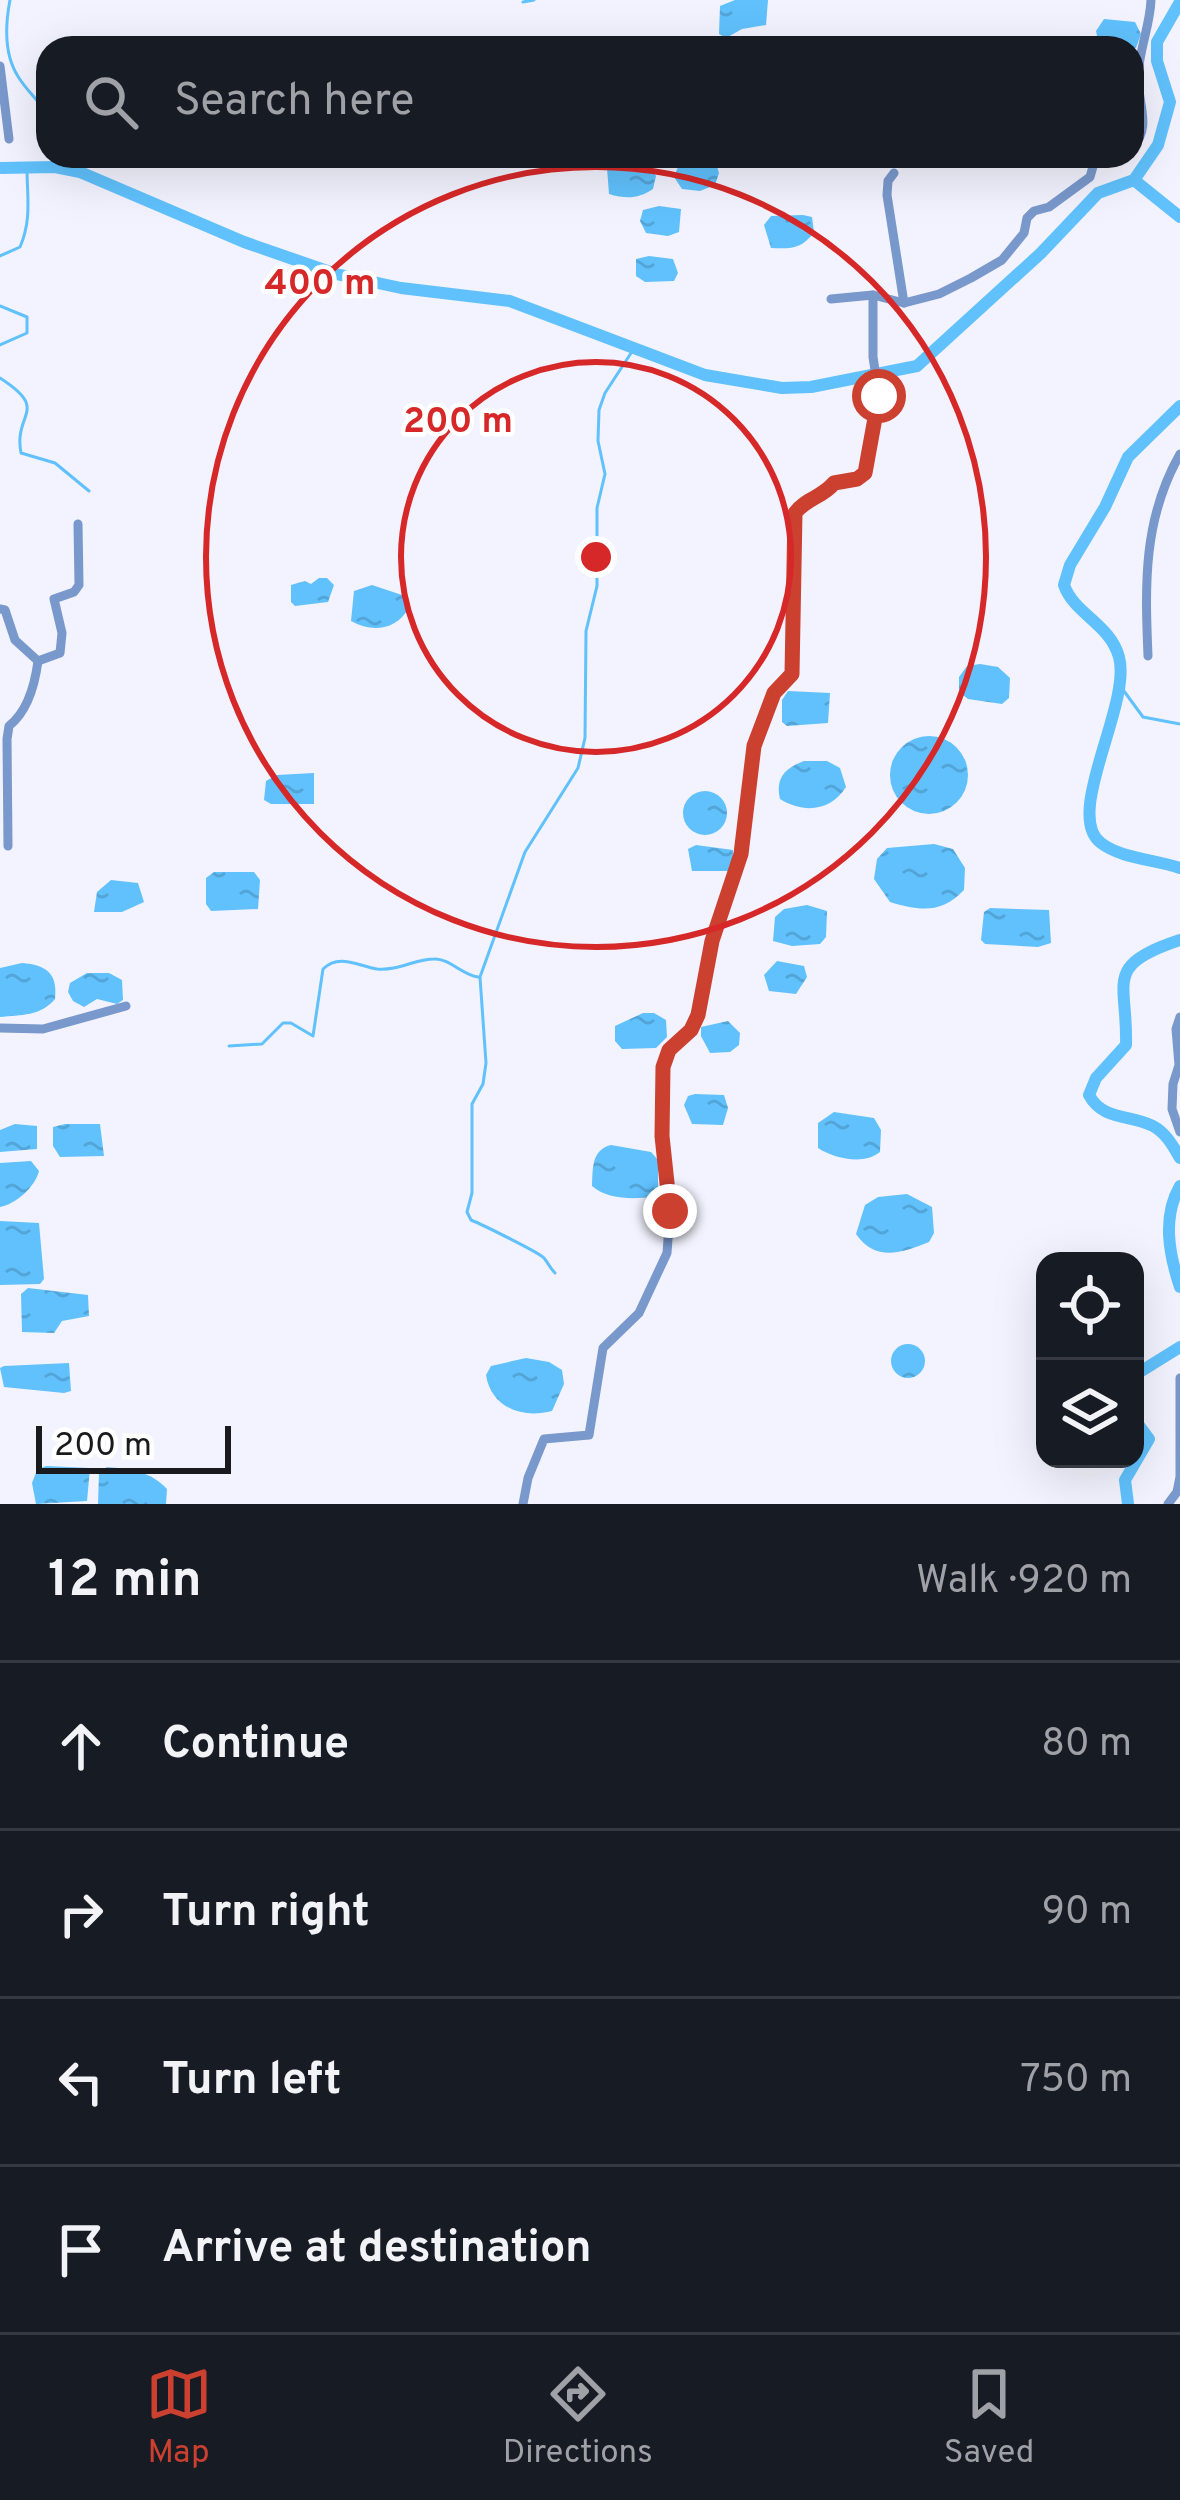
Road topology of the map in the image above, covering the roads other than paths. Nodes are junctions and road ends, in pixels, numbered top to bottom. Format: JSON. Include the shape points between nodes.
{"nodes":[{"id":1,"x":1151,"y":0,"type":"edge"},
{"id":2,"x":1144,"y":40,"type":"edge"},
{"id":3,"x":0,"y":66,"type":"edge"},
{"id":4,"x":9,"y":139,"type":"dead end"},
{"id":5,"x":1093,"y":168,"type":"edge"},
{"id":6,"x":894,"y":173,"type":"dead end"},
{"id":7,"x":873,"y":295,"type":"junction"},
{"id":8,"x":831,"y":299,"type":"dead end"},
{"id":9,"x":904,"y":303,"type":"junction"},
{"id":10,"x":1180,"y":454,"type":"edge"},
{"id":11,"x":78,"y":524,"type":"dead end"},
{"id":12,"x":0,"y":609,"type":"edge"},
{"id":13,"x":1148,"y":656,"type":"dead end"},
{"id":14,"x":38,"y":661,"type":"junction"},
{"id":15,"x":8,"y":846,"type":"dead end"},
{"id":16,"x":127,"y":1006,"type":"dead end"},
{"id":17,"x":1180,"y":1017,"type":"edge"},
{"id":18,"x":0,"y":1028,"type":"edge"},
{"id":19,"x":1180,"y":1132,"type":"edge"},
{"id":20,"x":1180,"y":1378,"type":"edge"},
{"id":21,"x":523,"y":1504,"type":"edge"},
{"id":22,"x":1168,"y":1504,"type":"edge"}],
"edges":[{"from":1,"to":2,"type":"street"},
{"from":3,"to":4,"type":"street"},
{"from":5,"to":9,"type":"street","via":[[1027,218],[1002,260]]},
{"from":6,"to":9,"type":"street","via":[[887,195]]},
{"from":7,"to":8,"type":"street"},
{"from":7,"to":9,"type":"street"},
{"from":7,"to":21,"type":"street","via":[[879,396],[865,473],[834,483],[795,513],[792,674],[774,693],[754,746],[741,854],[698,1015],[663,1067],[667,1253],[639,1313],[602,1348],[589,1435],[544,1439]]},
{"from":10,"to":13,"type":"street","via":[[1146,552]]},
{"from":11,"to":14,"type":"street","via":[[79,585],[54,599],[60,653]]},
{"from":12,"to":14,"type":"street","via":[[15,640]]},
{"from":14,"to":15,"type":"street","via":[[34,689],[9,726]]},
{"from":16,"to":18,"type":"street","via":[[43,1029]]},
{"from":17,"to":19,"type":"street","via":[[1172,1109]]},
{"from":20,"to":22,"type":"street","via":[[1180,1477]]}]}
